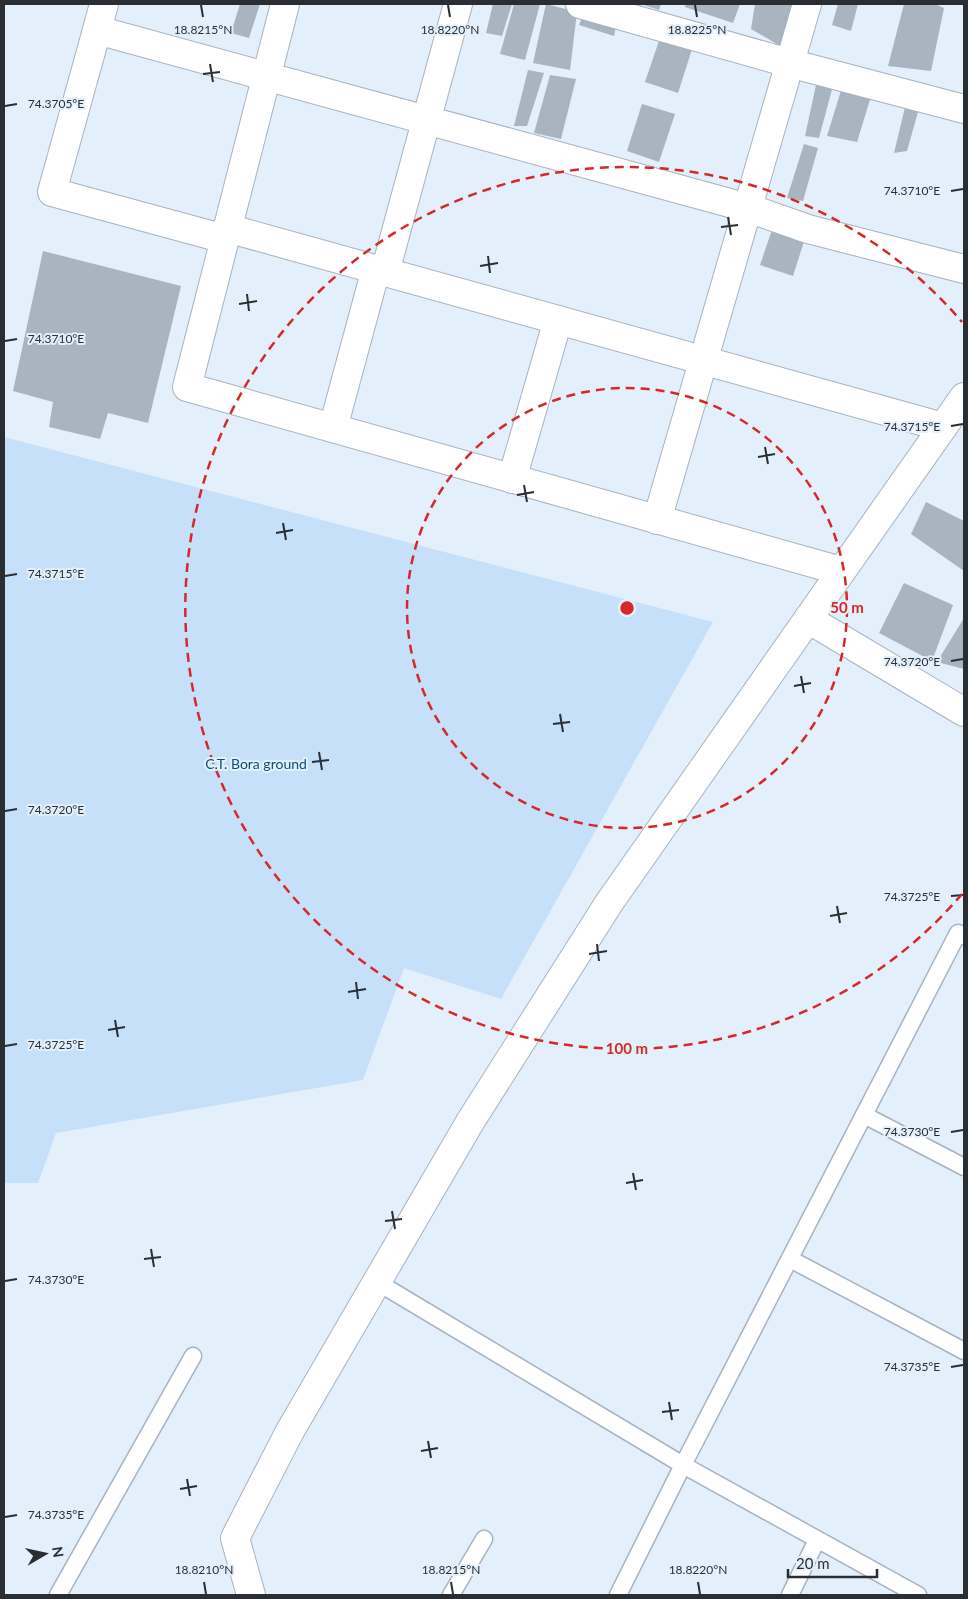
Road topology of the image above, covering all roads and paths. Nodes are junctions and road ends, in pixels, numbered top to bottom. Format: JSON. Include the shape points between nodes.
{"nodes":[{"id":1,"x":104,"y":4,"type":"edge"},
{"id":2,"x":285,"y":4,"type":"edge"},
{"id":3,"x":458,"y":4,"type":"edge"},
{"id":4,"x":580,"y":4,"type":"edge"},
{"id":5,"x":807,"y":4,"type":"edge"},
{"id":6,"x":97,"y":30,"type":"junction"},
{"id":7,"x":790,"y":63,"type":"junction"},
{"id":8,"x":266,"y":77,"type":"junction"},
{"id":9,"x":964,"y":109,"type":"edge"},
{"id":10,"x":426,"y":120,"type":"junction"},
{"id":11,"x":748,"y":208,"type":"junction"},
{"id":12,"x":226,"y":234,"type":"junction"},
{"id":13,"x":964,"y":269,"type":"edge"},
{"id":14,"x":381,"y":271,"type":"junction"},
{"id":15,"x":558,"y":320,"type":"junction"},
{"id":16,"x":703,"y":360,"type":"junction"},
{"id":17,"x":964,"y":397,"type":"edge"},
{"id":18,"x":943,"y":427,"type":"junction"},
{"id":19,"x":333,"y":428,"type":"junction"},
{"id":20,"x":512,"y":479,"type":"junction"},
{"id":21,"x":657,"y":520,"type":"junction"},
{"id":22,"x":841,"y":572,"type":"junction"},
{"id":23,"x":808,"y":619,"type":"junction"},
{"id":24,"x":964,"y":712,"type":"edge"},
{"id":25,"x":964,"y":936,"type":"edge"},
{"id":26,"x":864,"y":1115,"type":"junction"},
{"id":27,"x":964,"y":1167,"type":"edge"},
{"id":28,"x":790,"y":1259,"type":"junction"},
{"id":29,"x":377,"y":1282,"type":"junction"},
{"id":30,"x":964,"y":1351,"type":"edge"},
{"id":31,"x":193,"y":1356,"type":"dead end"},
{"id":32,"x":683,"y":1465,"type":"junction"},
{"id":33,"x":484,"y":1539,"type":"dead end"},
{"id":34,"x":817,"y":1540,"type":"junction"},
{"id":35,"x":58,"y":1595,"type":"edge"},
{"id":36,"x":251,"y":1595,"type":"edge"},
{"id":37,"x":452,"y":1595,"type":"edge"},
{"id":38,"x":618,"y":1595,"type":"edge"},
{"id":39,"x":790,"y":1595,"type":"edge"},
{"id":40,"x":918,"y":1595,"type":"edge"}],
"edges":[{"from":1,"to":6,"type":"street"},
{"from":2,"to":8,"type":"street"},
{"from":3,"to":10,"type":"street"},
{"from":4,"to":7,"type":"street"},
{"from":5,"to":7,"type":"street"},
{"from":6,"to":8,"type":"street"},
{"from":6,"to":12,"type":"street","via":[[52,192]]},
{"from":7,"to":9,"type":"street"},
{"from":7,"to":11,"type":"street"},
{"from":8,"to":10,"type":"street"},
{"from":8,"to":12,"type":"street"},
{"from":10,"to":11,"type":"street"},
{"from":10,"to":14,"type":"street"},
{"from":11,"to":13,"type":"street","via":[[808,229]]},
{"from":11,"to":16,"type":"street"},
{"from":12,"to":14,"type":"street"},
{"from":12,"to":19,"type":"street","via":[[187,387]]},
{"from":14,"to":15,"type":"street"},
{"from":14,"to":19,"type":"street"},
{"from":15,"to":16,"type":"street"},
{"from":15,"to":20,"type":"street"},
{"from":16,"to":18,"type":"street"},
{"from":16,"to":21,"type":"street"},
{"from":17,"to":18,"type":"street"},
{"from":18,"to":22,"type":"street"},
{"from":19,"to":20,"type":"street"},
{"from":20,"to":21,"type":"street"},
{"from":21,"to":22,"type":"street"},
{"from":22,"to":23,"type":"street"},
{"from":23,"to":24,"type":"street"},
{"from":23,"to":29,"type":"street","via":[[609,903],[470,1122]]},
{"from":25,"to":26,"type":"lane","via":[[958,933]]},
{"from":26,"to":27,"type":"lane"},
{"from":26,"to":28,"type":"lane"},
{"from":28,"to":30,"type":"lane"},
{"from":28,"to":32,"type":"lane"},
{"from":29,"to":32,"type":"lane"},
{"from":29,"to":36,"type":"street","via":[[290,1431],[235,1538]]},
{"from":31,"to":35,"type":"lane"},
{"from":32,"to":34,"type":"lane"},
{"from":32,"to":38,"type":"lane"},
{"from":33,"to":37,"type":"lane"},
{"from":34,"to":39,"type":"lane"},
{"from":34,"to":40,"type":"lane"}]}
